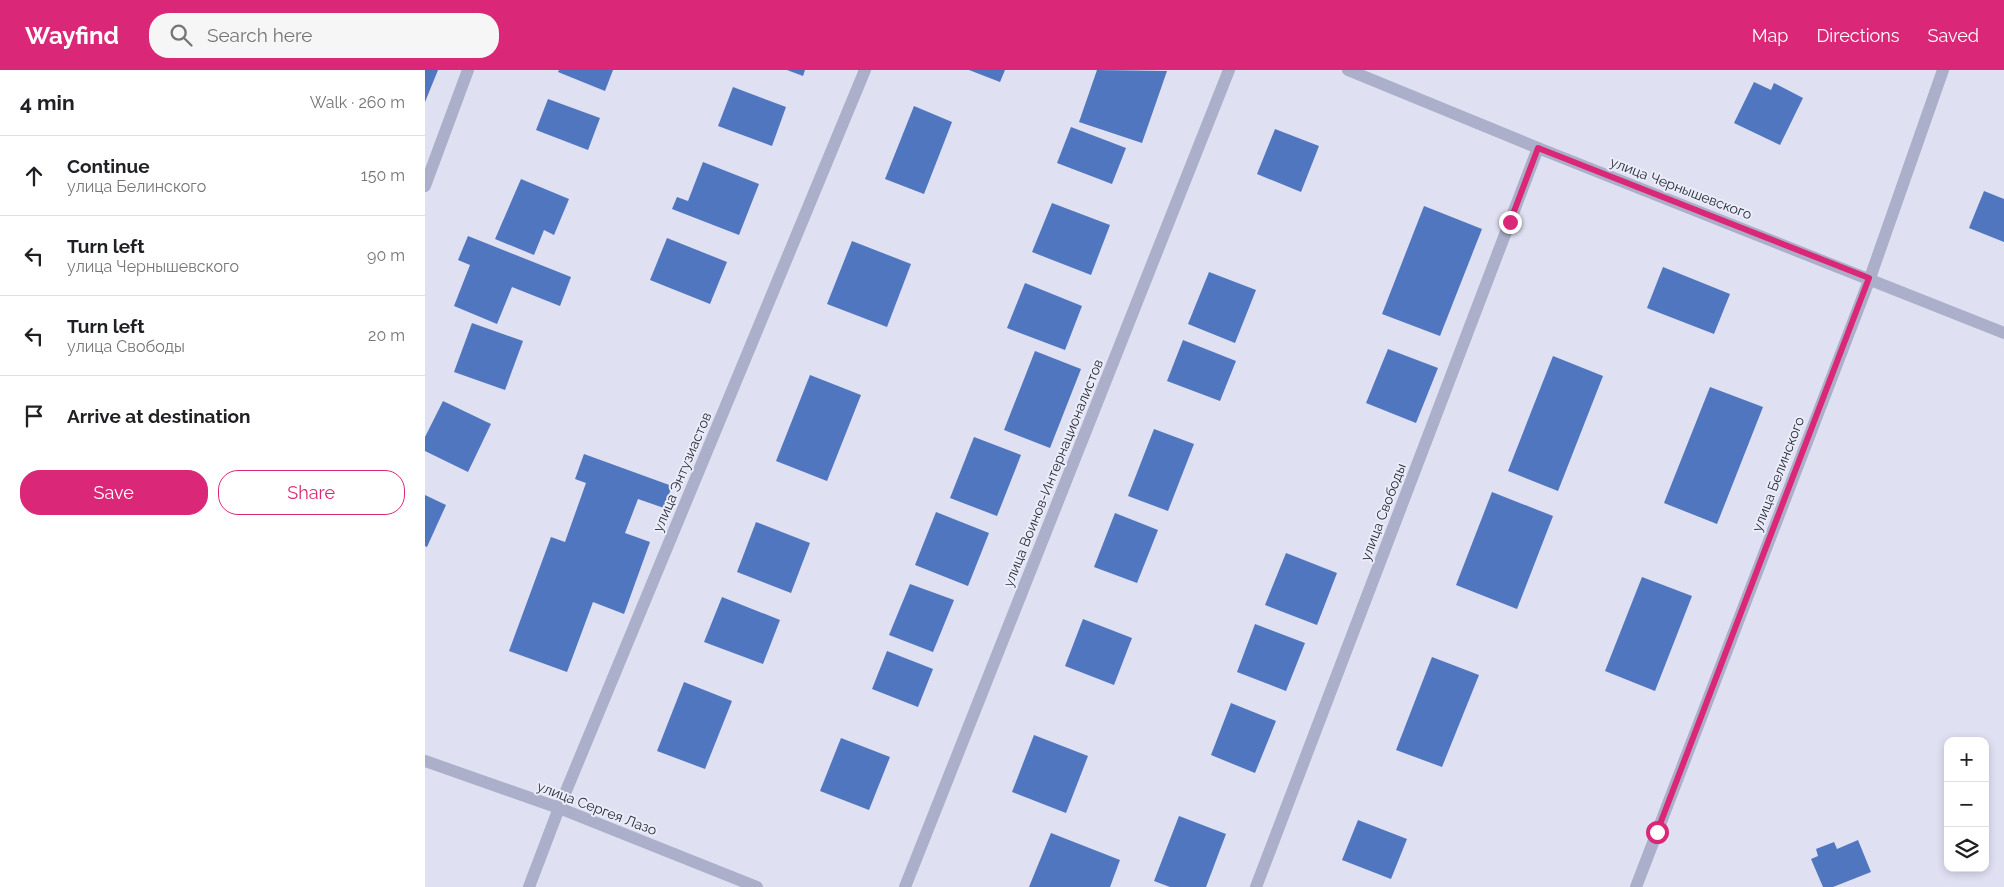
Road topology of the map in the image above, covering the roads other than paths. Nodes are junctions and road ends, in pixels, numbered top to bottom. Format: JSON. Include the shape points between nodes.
{"nodes":[{"id":1,"x":468,"y":70,"type":"edge"},
{"id":2,"x":865,"y":70,"type":"edge"},
{"id":3,"x":1229,"y":70,"type":"edge"},
{"id":4,"x":1348,"y":70,"type":"edge"},
{"id":5,"x":1943,"y":70,"type":"edge"},
{"id":6,"x":1538,"y":148,"type":"junction"},
{"id":7,"x":425,"y":186,"type":"edge"},
{"id":8,"x":1869,"y":278,"type":"junction"},
{"id":9,"x":2004,"y":333,"type":"edge"},
{"id":10,"x":425,"y":761,"type":"edge"},
{"id":11,"x":559,"y":808,"type":"junction"},
{"id":12,"x":529,"y":887,"type":"edge"},
{"id":13,"x":757,"y":887,"type":"edge"},
{"id":14,"x":905,"y":887,"type":"edge"},
{"id":15,"x":1256,"y":887,"type":"edge"},
{"id":16,"x":1636,"y":887,"type":"edge"}],
"edges":[{"from":1,"to":7,"type":"street"},
{"from":2,"to":11,"type":"street","name":"улица Энтузиастов"},
{"from":3,"to":14,"type":"street","name":"улица Воинов-Интернационалистов"},
{"from":4,"to":6,"type":"street","name":"улица Чернышевского"},
{"from":5,"to":8,"type":"street","name":"улица Белинского"},
{"from":6,"to":8,"type":"street","name":"улица Чернышевского"},
{"from":6,"to":15,"type":"street","name":"улица Свободы"},
{"from":8,"to":9,"type":"street","name":"улица Чернышевского"},
{"from":8,"to":16,"type":"street","name":"улица Белинского"},
{"from":10,"to":11,"type":"street","name":"улица Сергея Лазо"},
{"from":11,"to":12,"type":"street","name":"улица Энтузиастов"},
{"from":11,"to":13,"type":"street","name":"улица Сергея Лазо"}]}
